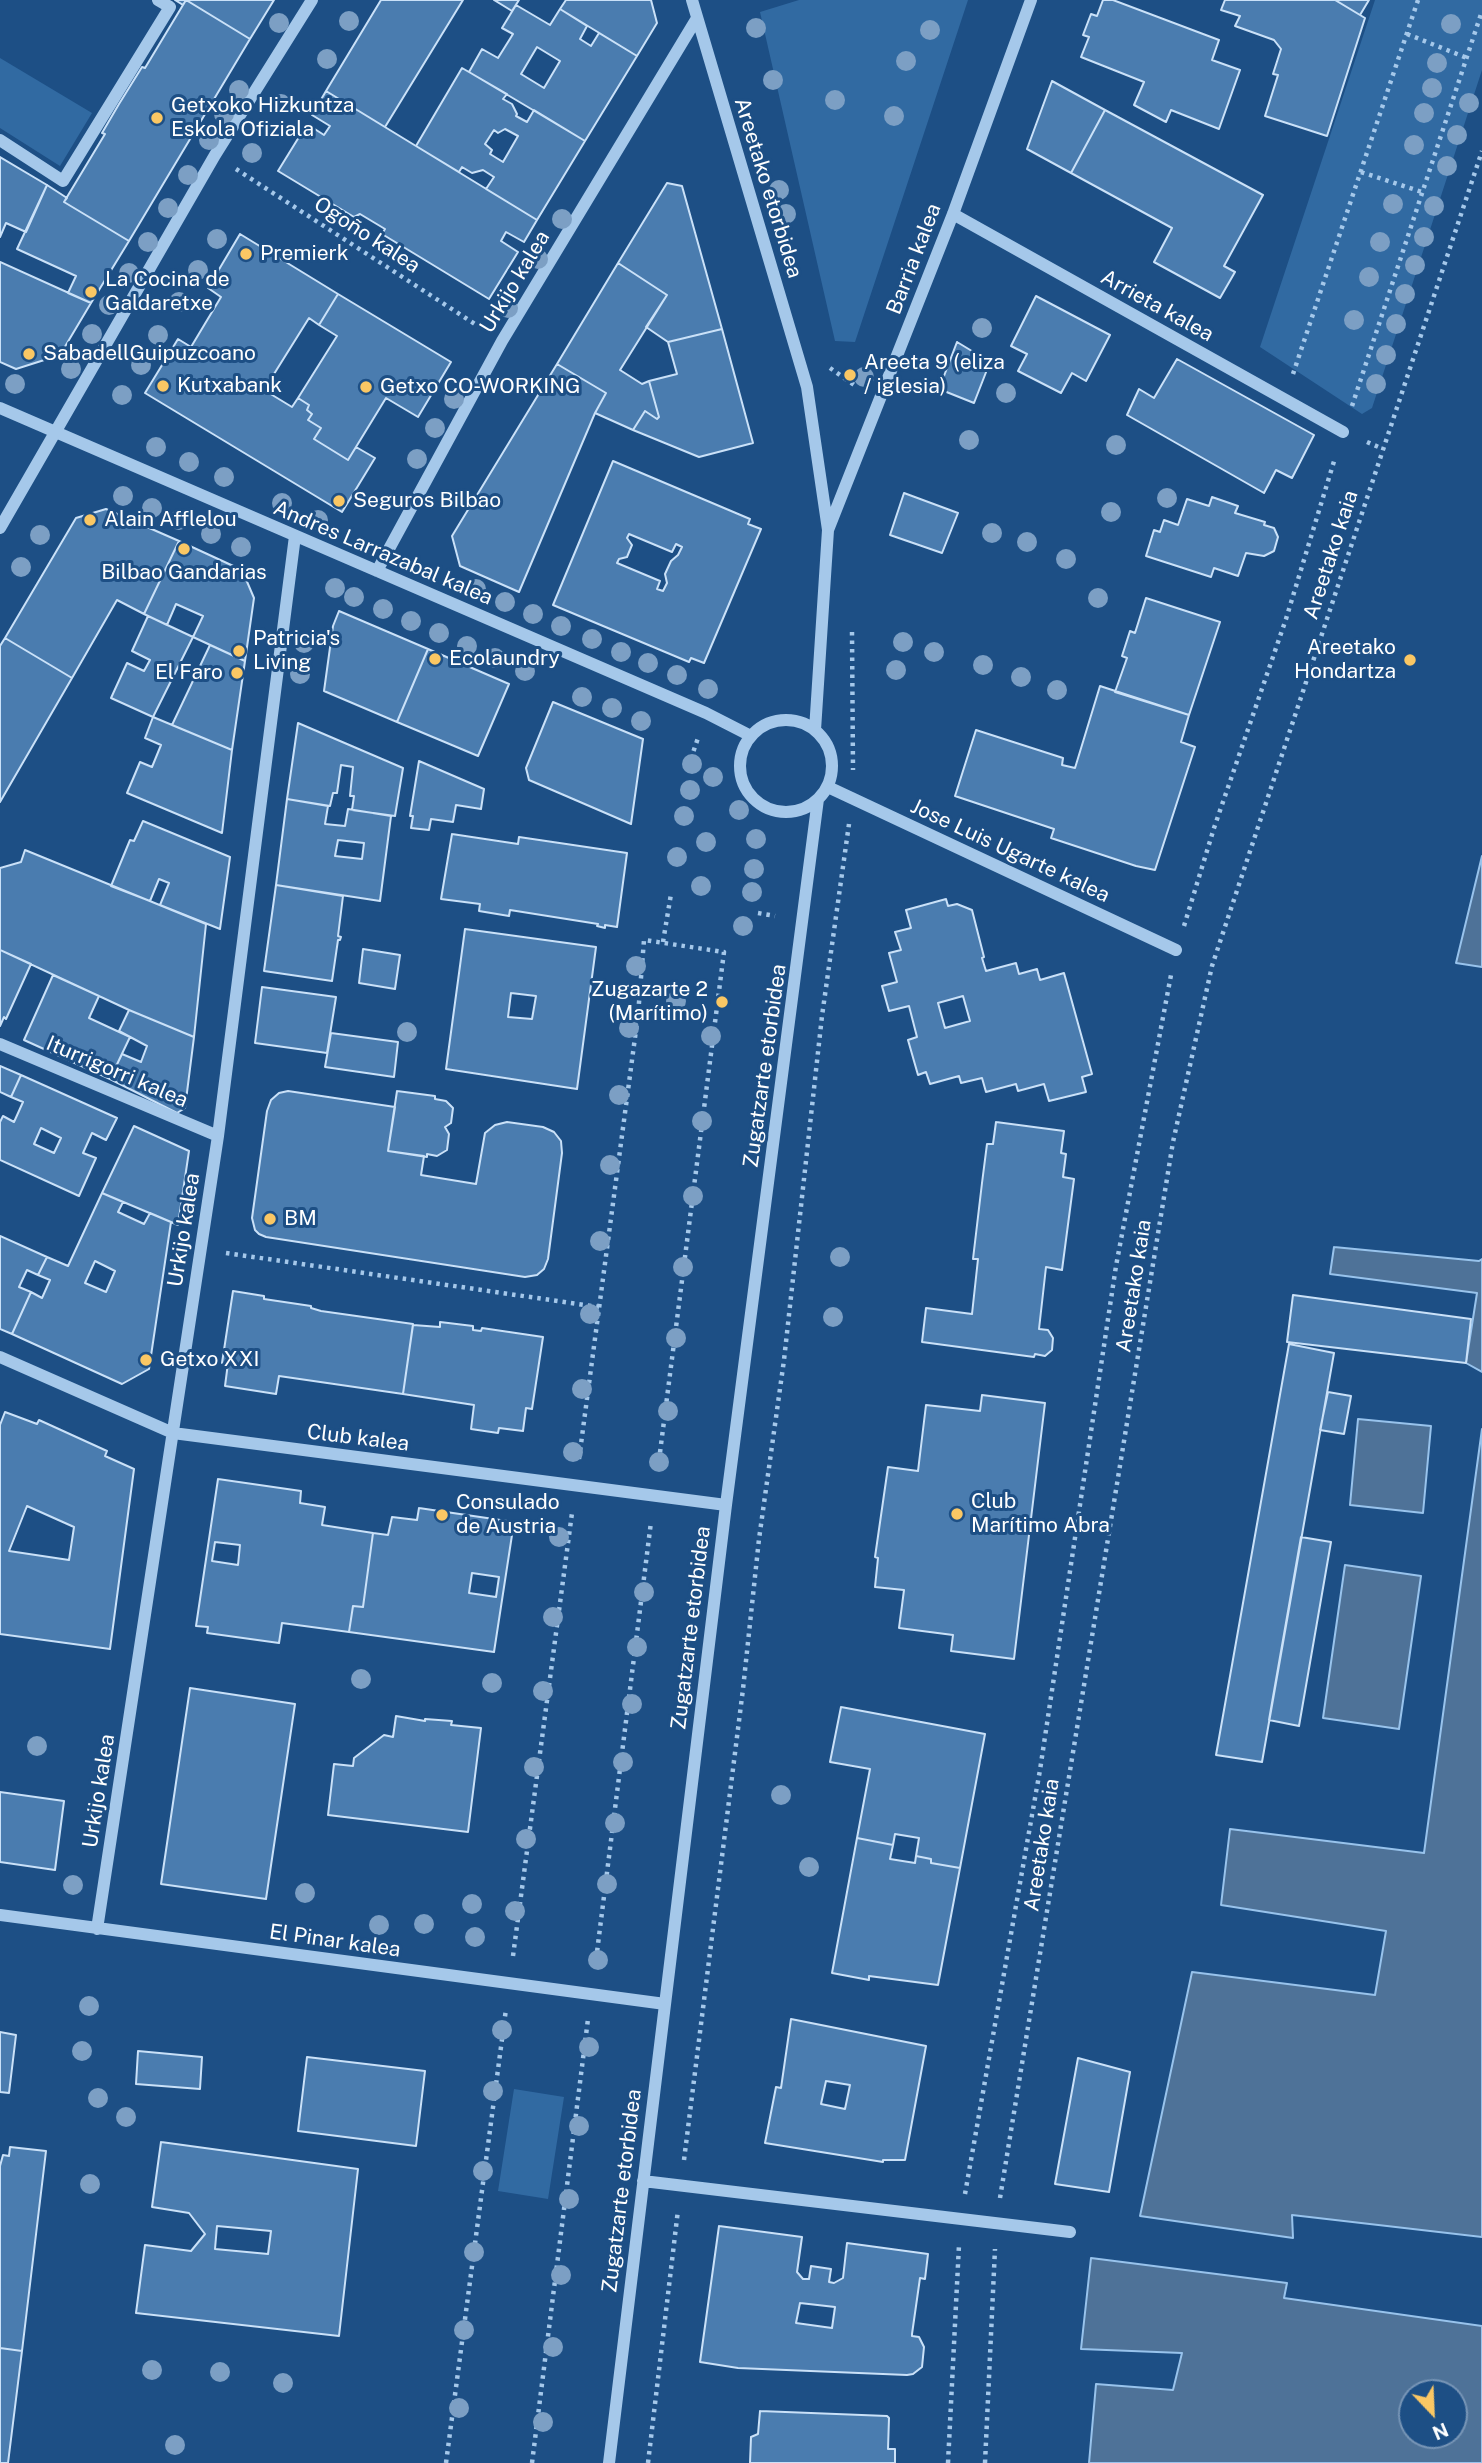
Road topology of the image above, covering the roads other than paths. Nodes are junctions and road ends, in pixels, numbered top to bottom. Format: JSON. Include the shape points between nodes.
{"nodes":[{"id":1,"x":158,"y":0,"type":"edge"},
{"id":2,"x":312,"y":0,"type":"edge"},
{"id":3,"x":692,"y":0,"type":"edge"},
{"id":4,"x":1031,"y":0,"type":"edge"},
{"id":5,"x":697,"y":18,"type":"junction"},
{"id":6,"x":0,"y":140,"type":"edge"},
{"id":7,"x":953,"y":214,"type":"junction"},
{"id":8,"x":0,"y":408,"type":"edge"},
{"id":9,"x":1343,"y":432,"type":"road end"},
{"id":10,"x":57,"y":433,"type":"junction"},
{"id":11,"x":0,"y":528,"type":"edge"},
{"id":12,"x":828,"y":530,"type":"junction"},
{"id":13,"x":295,"y":536,"type":"junction"},
{"id":14,"x":377,"y":571,"type":"junction"},
{"id":15,"x":816,"y":730,"type":"junction"},
{"id":16,"x":751,"y":736,"type":"junction"},
{"id":17,"x":828,"y":787,"type":"junction"},
{"id":18,"x":818,"y":799,"type":"junction"},
{"id":19,"x":1176,"y":950,"type":"road end"},
{"id":20,"x":0,"y":1044,"type":"edge"},
{"id":21,"x":218,"y":1136,"type":"junction"},
{"id":22,"x":0,"y":1357,"type":"edge"},
{"id":23,"x":173,"y":1433,"type":"junction"},
{"id":24,"x":726,"y":1505,"type":"junction"},
{"id":25,"x":0,"y":1915,"type":"edge"},
{"id":26,"x":97,"y":1928,"type":"junction"},
{"id":27,"x":665,"y":2004,"type":"junction"},
{"id":28,"x":643,"y":2181,"type":"junction"},
{"id":29,"x":1070,"y":2232,"type":"dead end"},
{"id":30,"x":609,"y":2463,"type":"edge"}],
"edges":[{"from":1,"to":6,"type":"street","via":[[170,7],[64,181]]},
{"from":2,"to":10,"type":"street","via":[[215,155]]},
{"from":3,"to":5,"type":"street","name":"Areetako etorbidea"},
{"from":4,"to":7,"type":"street","name":"Barria kalea"},
{"from":5,"to":12,"type":"street","name":"Areetako etorbidea","via":[[807,387]]},
{"from":5,"to":14,"type":"street","name":"Urkijo kalea","via":[[502,341]]},
{"from":7,"to":9,"type":"street","name":"Arrieta kalea"},
{"from":7,"to":12,"type":"street","name":"Barria kalea"},
{"from":8,"to":10,"type":"street","name":"Andres Larrazabal kalea"},
{"from":10,"to":11,"type":"street"},
{"from":10,"to":13,"type":"street","name":"Andres Larrazabal kalea"},
{"from":12,"to":15,"type":"street"},
{"from":13,"to":14,"type":"street","name":"Andres Larrazabal kalea"},
{"from":13,"to":21,"type":"street","name":"Urkijo kalea"},
{"from":14,"to":16,"type":"street","name":"Andres Larrazabal kalea"},
{"from":15,"to":16,"type":"street","via":[[788,719],[774,721]]},
{"from":15,"to":17,"type":"street","via":[[831,756]]},
{"from":16,"to":18,"type":"street","via":[[743,748],[740,775],[753,799],[764,807],[791,812]]},
{"from":17,"to":18,"type":"street"},
{"from":17,"to":19,"type":"street","name":"Jose Luis Ugarte kalea"},
{"from":18,"to":24,"type":"street","name":"Zugatzarte etorbidea"},
{"from":20,"to":21,"type":"street","name":"Iturrigorri kalea"},
{"from":21,"to":23,"type":"street","name":"Urkijo kalea"},
{"from":22,"to":23,"type":"street","name":"Club kalea"},
{"from":23,"to":24,"type":"street","name":"Club kalea"},
{"from":23,"to":26,"type":"street","name":"Urkijo kalea"},
{"from":24,"to":27,"type":"street","name":"Zugatzarte etorbidea"},
{"from":25,"to":26,"type":"street","name":"El Pinar kalea"},
{"from":26,"to":27,"type":"street","name":"El Pinar kalea"},
{"from":27,"to":28,"type":"street","name":"Zugatzarte etorbidea"},
{"from":28,"to":29,"type":"street"},
{"from":28,"to":30,"type":"street","name":"Zugatzarte etorbidea"}]}
